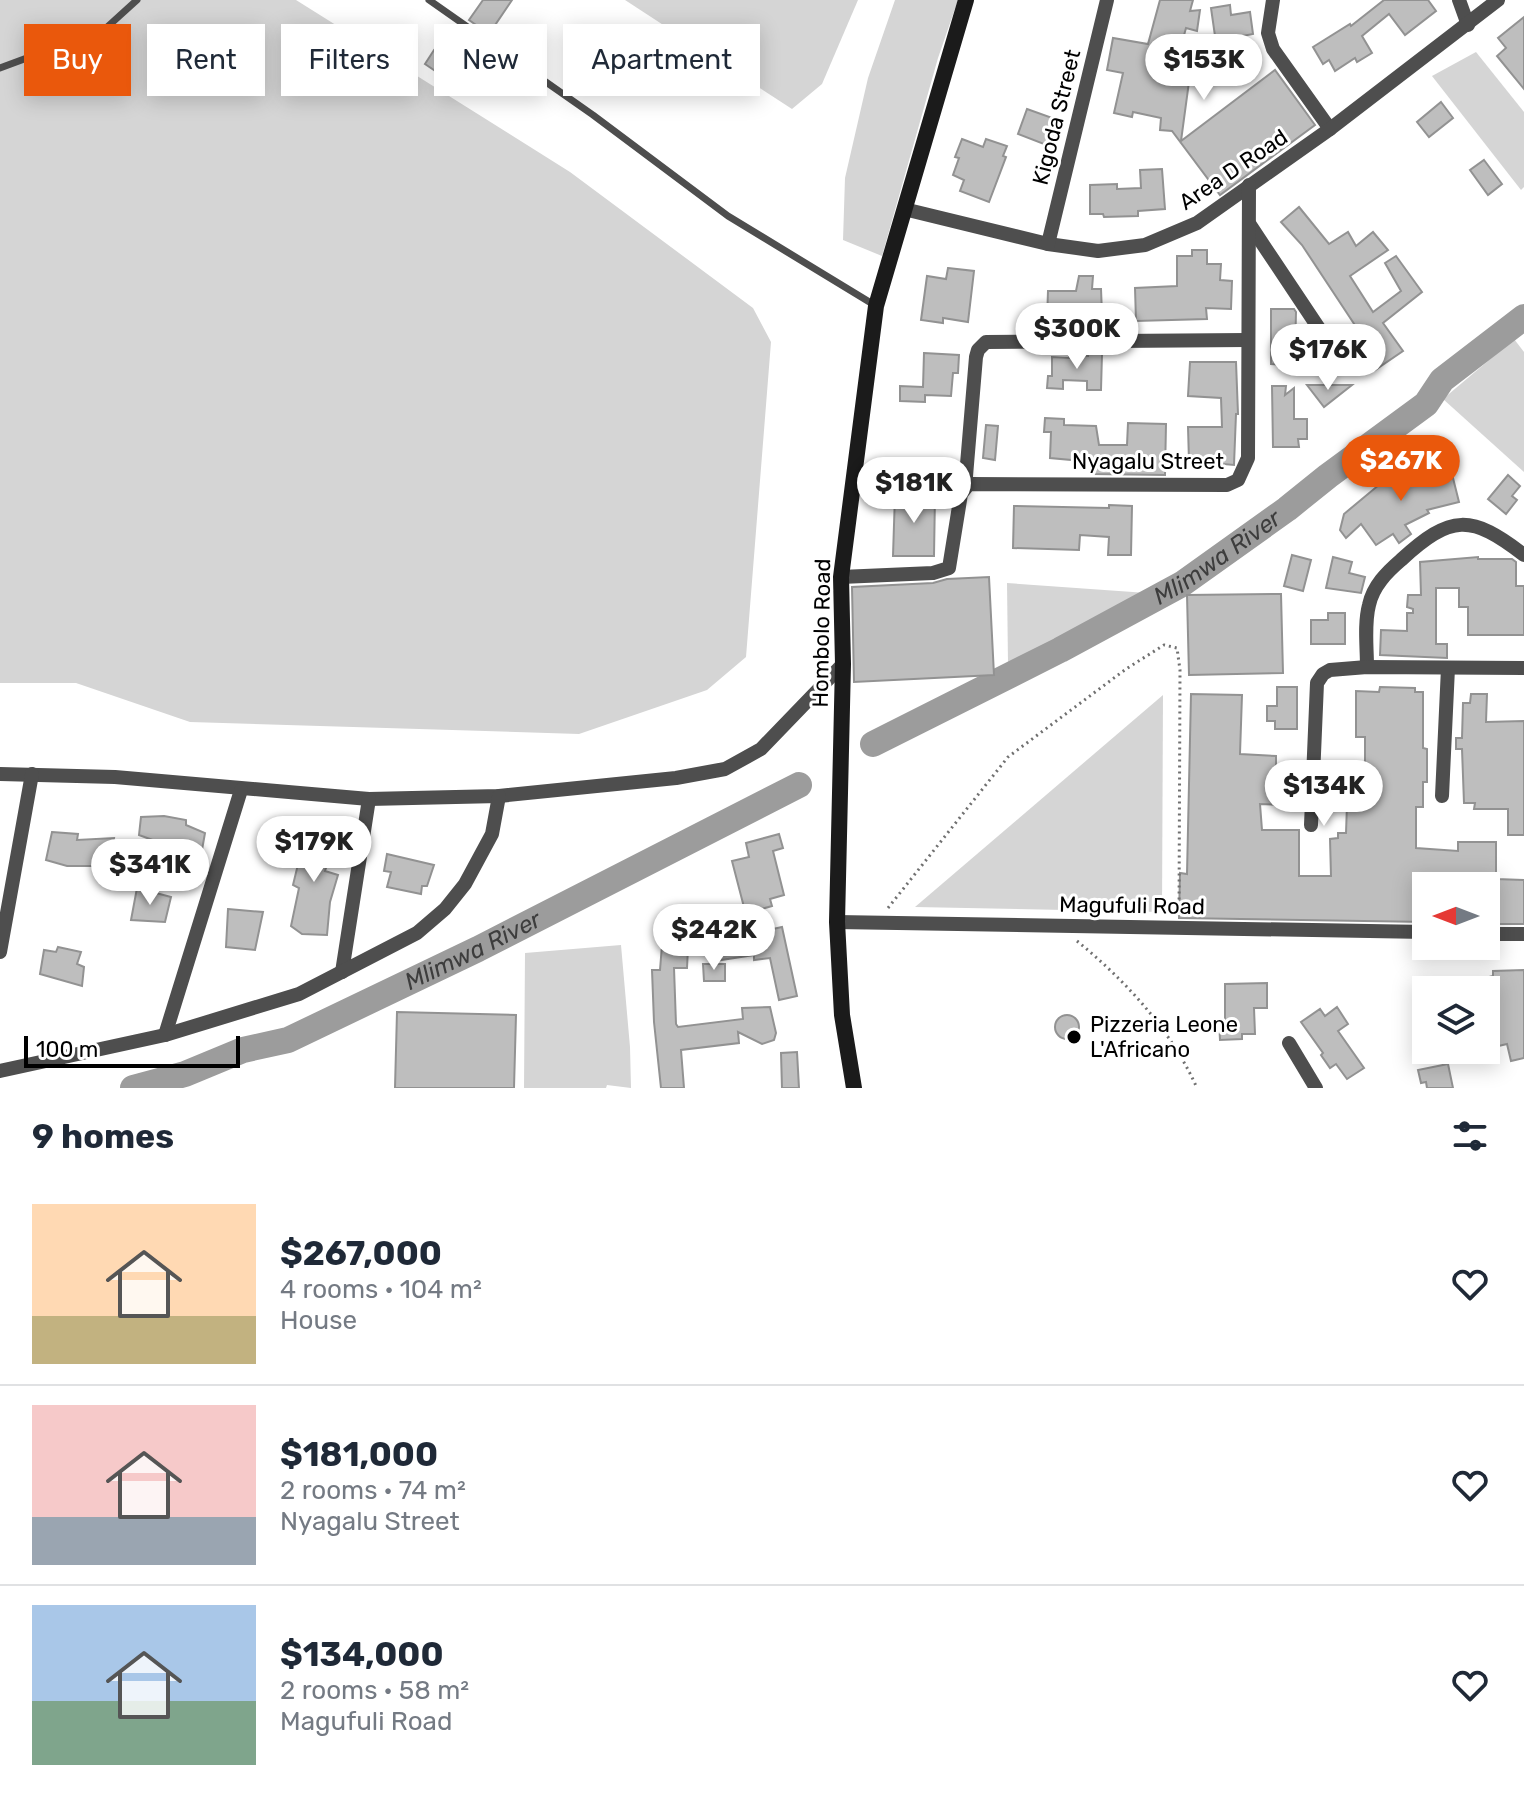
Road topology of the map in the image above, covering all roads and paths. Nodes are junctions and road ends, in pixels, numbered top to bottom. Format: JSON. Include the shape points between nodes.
{"nodes":[{"id":1,"x":137,"y":0,"type":"edge"},
{"id":2,"x":429,"y":0,"type":"edge"},
{"id":3,"x":966,"y":0,"type":"edge"},
{"id":4,"x":1107,"y":0,"type":"edge"},
{"id":5,"x":1273,"y":0,"type":"edge"},
{"id":6,"x":1459,"y":0,"type":"edge"},
{"id":7,"x":1498,"y":0,"type":"edge"},
{"id":8,"x":1468,"y":25,"type":"junction"},
{"id":9,"x":0,"y":68,"type":"edge"},
{"id":10,"x":1330,"y":129,"type":"junction"},
{"id":11,"x":1249,"y":185,"type":"junction"},
{"id":12,"x":904,"y":209,"type":"junction"},
{"id":13,"x":1249,"y":224,"type":"junction"},
{"id":14,"x":1048,"y":244,"type":"junction"},
{"id":15,"x":876,"y":306,"type":"junction"},
{"id":16,"x":1247,"y":340,"type":"junction"},
{"id":17,"x":1334,"y":351,"type":"dead end"},
{"id":18,"x":965,"y":488,"type":"junction"},
{"id":19,"x":1524,"y":555,"type":"edge"},
{"id":20,"x":841,"y":577,"type":"junction"},
{"id":21,"x":843,"y":664,"type":"junction"},
{"id":22,"x":1367,"y":667,"type":"junction"},
{"id":23,"x":1448,"y":668,"type":"junction"},
{"id":24,"x":1524,"y":668,"type":"edge"},
{"id":25,"x":0,"y":774,"type":"edge"},
{"id":26,"x":32,"y":774,"type":"junction"},
{"id":27,"x":241,"y":790,"type":"junction"},
{"id":28,"x":499,"y":796,"type":"junction"},
{"id":29,"x":1442,"y":796,"type":"dead end"},
{"id":30,"x":369,"y":799,"type":"junction"},
{"id":31,"x":1311,"y":825,"type":"dead end"},
{"id":32,"x":837,"y":922,"type":"junction"},
{"id":33,"x":874,"y":923,"type":"junction"},
{"id":34,"x":1060,"y":926,"type":"junction"},
{"id":35,"x":1179,"y":928,"type":"junction"},
{"id":36,"x":1412,"y":932,"type":"edge"},
{"id":37,"x":1500,"y":934,"type":"edge"},
{"id":38,"x":1524,"y":934,"type":"edge"},
{"id":39,"x":0,"y":952,"type":"edge"},
{"id":40,"x":342,"y":972,"type":"junction"},
{"id":41,"x":165,"y":1035,"type":"junction"},
{"id":42,"x":1289,"y":1043,"type":"dead end"},
{"id":43,"x":0,"y":1071,"type":"edge"},
{"id":44,"x":854,"y":1088,"type":"edge"},
{"id":45,"x":1197,"y":1088,"type":"edge"},
{"id":46,"x":1316,"y":1088,"type":"edge"}],
"edges":[{"from":1,"to":9,"type":"lane","via":[[105,29]]},
{"from":2,"to":15,"type":"lane","via":[[728,216]]},
{"from":3,"to":12,"type":"street","name":"Hombolo Road"},
{"from":4,"to":14,"type":"street","name":"Kigoda Street"},
{"from":5,"to":10,"type":"street","via":[[1268,33],[1273,49]]},
{"from":6,"to":8,"type":"street"},
{"from":7,"to":8,"type":"street","name":"Area D Road"},
{"from":8,"to":10,"type":"street","name":"Area D Road"},
{"from":10,"to":11,"type":"street","name":"Area D Road"},
{"from":11,"to":13,"type":"street","name":"Nyagalu Street"},
{"from":11,"to":14,"type":"street","name":"Area D Road","via":[[1197,223],[1145,245],[1098,251]]},
{"from":12,"to":14,"type":"street","name":"Area D Road"},
{"from":12,"to":15,"type":"street","name":"Hombolo Road"},
{"from":13,"to":16,"type":"street","name":"Nyagalu Street"},
{"from":13,"to":17,"type":"street"},
{"from":15,"to":20,"type":"street","name":"Hombolo Road"},
{"from":16,"to":18,"type":"street","via":[[986,342],[976,357]]},
{"from":16,"to":18,"type":"street","name":"Nyagalu Street","via":[[1248,458],[1233,484],[977,483]]},
{"from":18,"to":20,"type":"street","via":[[949,568]]},
{"from":19,"to":22,"type":"street","via":[[1485,528],[1451,525],[1435,531],[1376,586],[1366,621]]},
{"from":20,"to":21,"type":"street","name":"Hombolo Road"},
{"from":21,"to":28,"type":"street","via":[[761,749],[725,769]]},
{"from":21,"to":32,"type":"street","name":"Hombolo Road"},
{"from":22,"to":23,"type":"street"},
{"from":22,"to":31,"type":"street","via":[[1330,670],[1317,683]]},
{"from":23,"to":24,"type":"street"},
{"from":23,"to":29,"type":"street"},
{"from":25,"to":26,"type":"street"},
{"from":26,"to":27,"type":"street"},
{"from":26,"to":39,"type":"street"},
{"from":27,"to":30,"type":"street"},
{"from":27,"to":41,"type":"street"},
{"from":28,"to":30,"type":"street"},
{"from":28,"to":40,"type":"street","via":[[492,834],[445,909],[417,933]]},
{"from":30,"to":40,"type":"street"},
{"from":32,"to":33,"type":"street","name":"Magufuli Road"},
{"from":32,"to":44,"type":"street","name":"Hombolo Road","via":[[842,1015]]},
{"from":33,"to":34,"type":"street","name":"Magufuli Road"},
{"from":33,"to":35,"type":"path","via":[[1008,757],[1164,645],[1177,648],[1180,670]]},
{"from":34,"to":35,"type":"street","name":"Magufuli Road"},
{"from":34,"to":45,"type":"path","via":[[1113,971],[1163,1028]]},
{"from":35,"to":36,"type":"street","name":"Magufuli Road"},
{"from":37,"to":38,"type":"street"},
{"from":40,"to":41,"type":"street","via":[[299,994]]},
{"from":41,"to":43,"type":"street"},
{"from":42,"to":46,"type":"street"}]}
